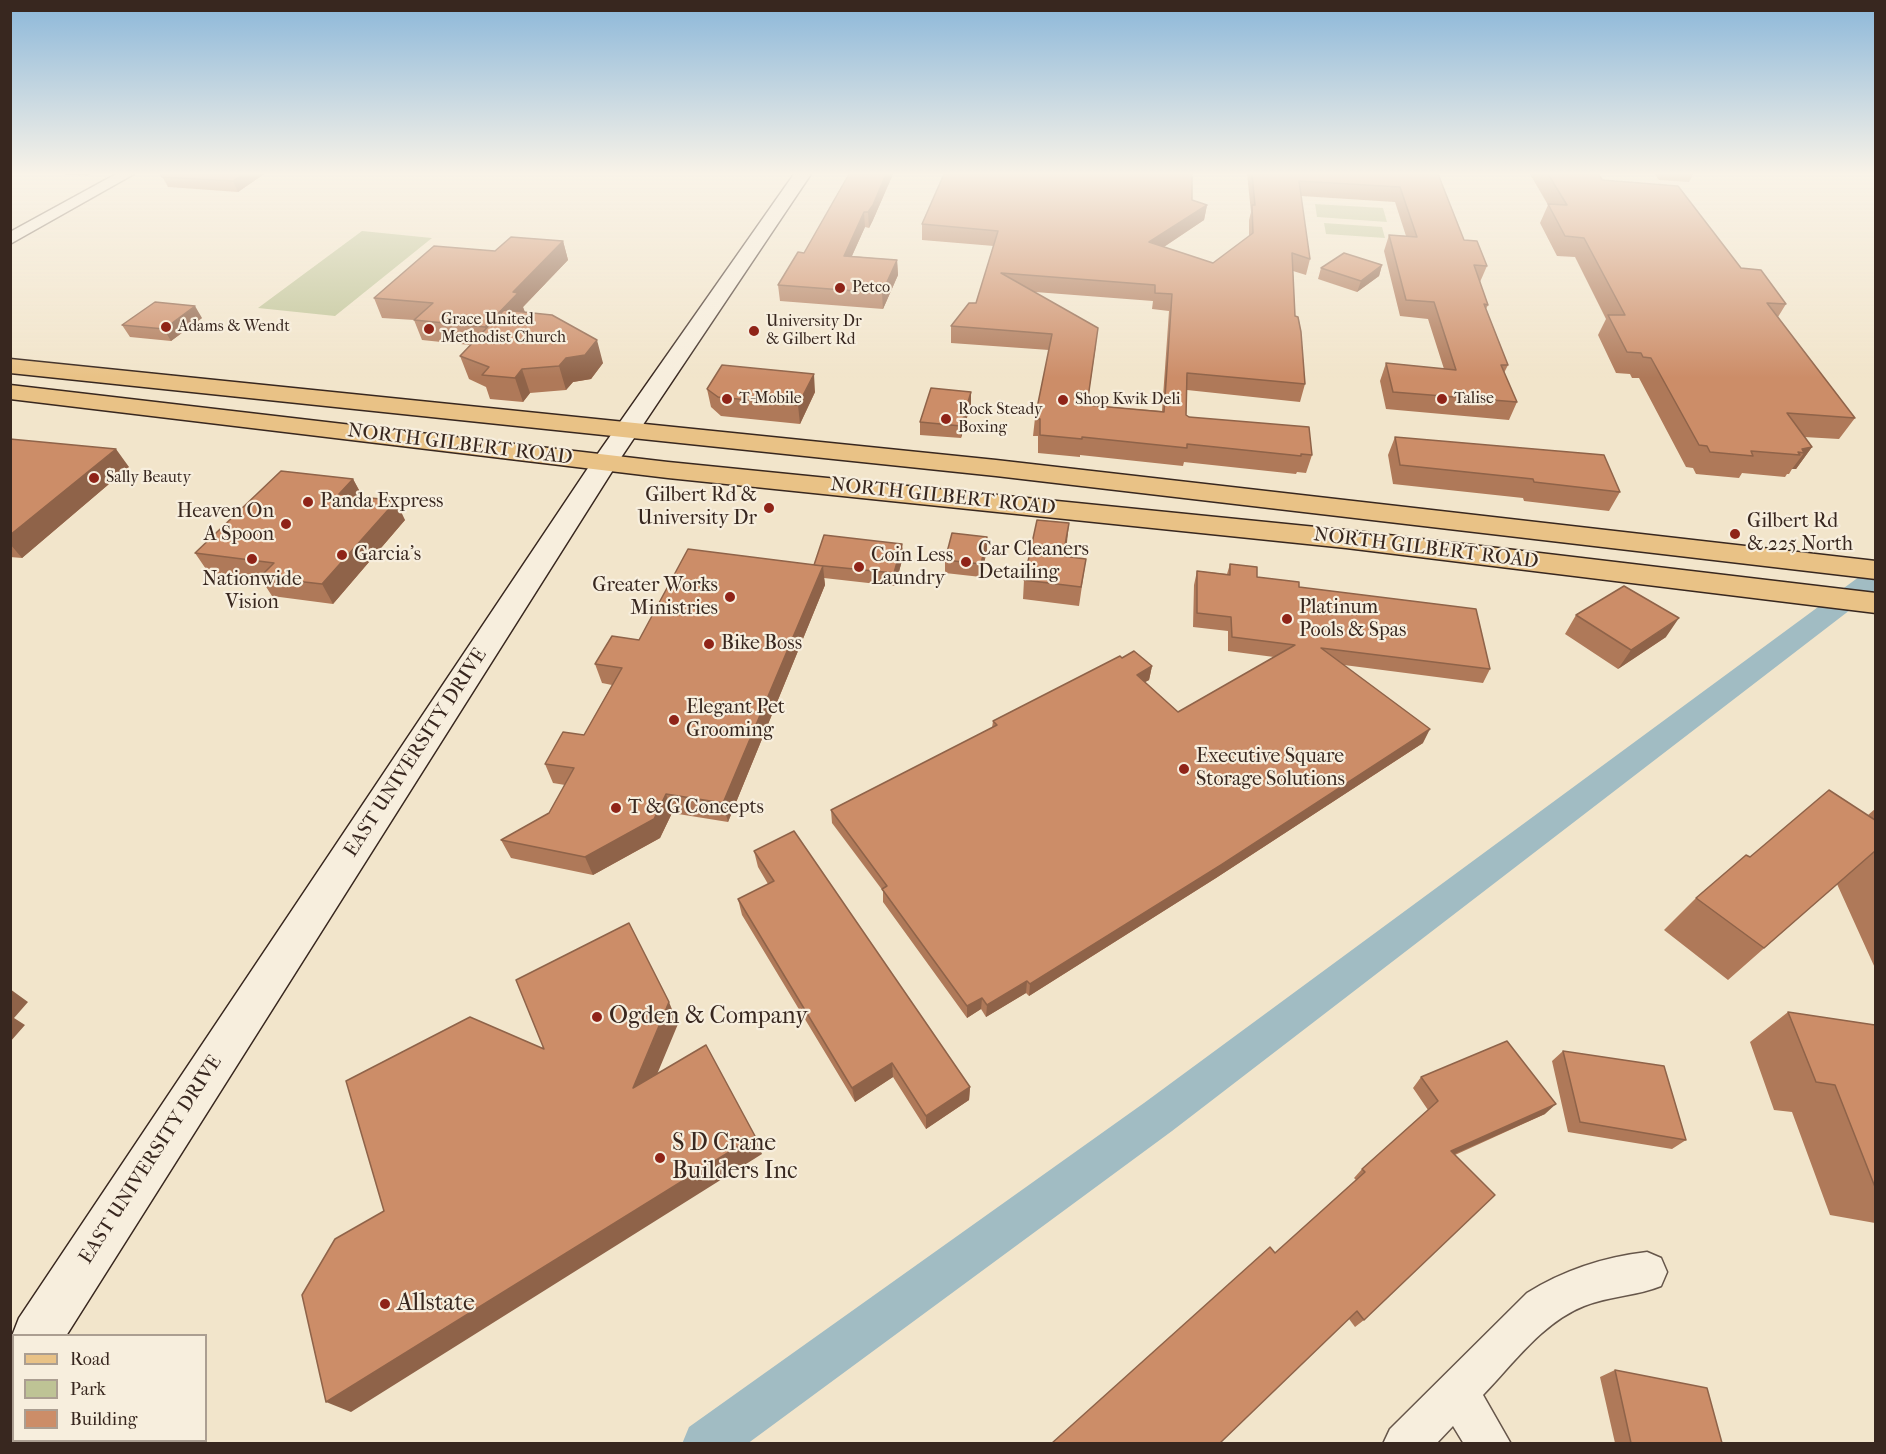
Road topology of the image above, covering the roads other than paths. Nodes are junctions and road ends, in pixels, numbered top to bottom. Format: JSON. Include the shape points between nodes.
{"nodes":[{"id":1,"x":757,"y":242,"type":"edge"},
{"id":2,"x":10,"y":366,"type":"edge"},
{"id":3,"x":246,"y":391,"type":"junction"},
{"id":4,"x":10,"y":392,"type":"edge"},
{"id":5,"x":98,"y":402,"type":"junction"},
{"id":6,"x":369,"y":404,"type":"junction"},
{"id":7,"x":217,"y":416,"type":"junction"},
{"id":8,"x":628,"y":431,"type":"junction"},
{"id":9,"x":605,"y":462,"type":"junction"},
{"id":10,"x":996,"y":468,"type":"junction"},
{"id":11,"x":987,"y":501,"type":"junction"},
{"id":12,"x":1344,"y":509,"type":"junction"},
{"id":13,"x":1346,"y":539,"type":"junction"},
{"id":14,"x":1686,"y":548,"type":"junction"},
{"id":15,"x":1875,"y":570,"type":"edge"},
{"id":16,"x":1701,"y":583,"type":"junction"},
{"id":17,"x":1875,"y":603,"type":"edge"},
{"id":18,"x":1647,"y":1272,"type":"dead end"},
{"id":19,"x":38,"y":1334,"type":"edge"},
{"id":20,"x":1456,"y":1391,"type":"junction"},
{"id":21,"x":1405,"y":1443,"type":"edge"},
{"id":22,"x":1489,"y":1443,"type":"edge"}],
"edges":[{"from":1,"to":8,"type":"main road","name":"EAST UNIVERSITY DRIVE"},
{"from":2,"to":3,"type":"main road","name":"NORTH GILBERT ROAD"},
{"from":3,"to":5,"type":"main road","via":[[222,400],[149,396]]},
{"from":3,"to":6,"type":"main road","name":"NORTH GILBERT ROAD"},
{"from":4,"to":5,"type":"main road","name":"NORTH GILBERT ROAD"},
{"from":5,"to":7,"type":"main road","name":"NORTH GILBERT ROAD"},
{"from":6,"to":7,"type":"main road","via":[[312,410],[248,406]]},
{"from":6,"to":8,"type":"main road","name":"NORTH GILBERT ROAD"},
{"from":7,"to":9,"type":"main road","name":"NORTH GILBERT ROAD"},
{"from":8,"to":9,"type":"main road","name":"EAST UNIVERSITY DRIVE"},
{"from":8,"to":10,"type":"main road","name":"NORTH GILBERT ROAD"},
{"from":9,"to":11,"type":"main road","name":"NORTH GILBERT ROAD"},
{"from":9,"to":19,"type":"main road","name":"EAST UNIVERSITY DRIVE"},
{"from":10,"to":11,"type":"main road"},
{"from":10,"to":12,"type":"main road","name":"NORTH GILBERT ROAD"},
{"from":11,"to":13,"type":"main road","name":"NORTH GILBERT ROAD"},
{"from":12,"to":13,"type":"main road"},
{"from":12,"to":14,"type":"main road","name":"NORTH GILBERT ROAD"},
{"from":13,"to":16,"type":"main road","name":"NORTH GILBERT ROAD"},
{"from":14,"to":15,"type":"main road","name":"NORTH GILBERT ROAD"},
{"from":14,"to":16,"type":"main road"},
{"from":16,"to":17,"type":"main road","name":"NORTH GILBERT ROAD"},
{"from":18,"to":20,"type":"street","via":[[1590,1282],[1564,1292],[1541,1307]]},
{"from":20,"to":21,"type":"street"},
{"from":20,"to":22,"type":"street"}]}
